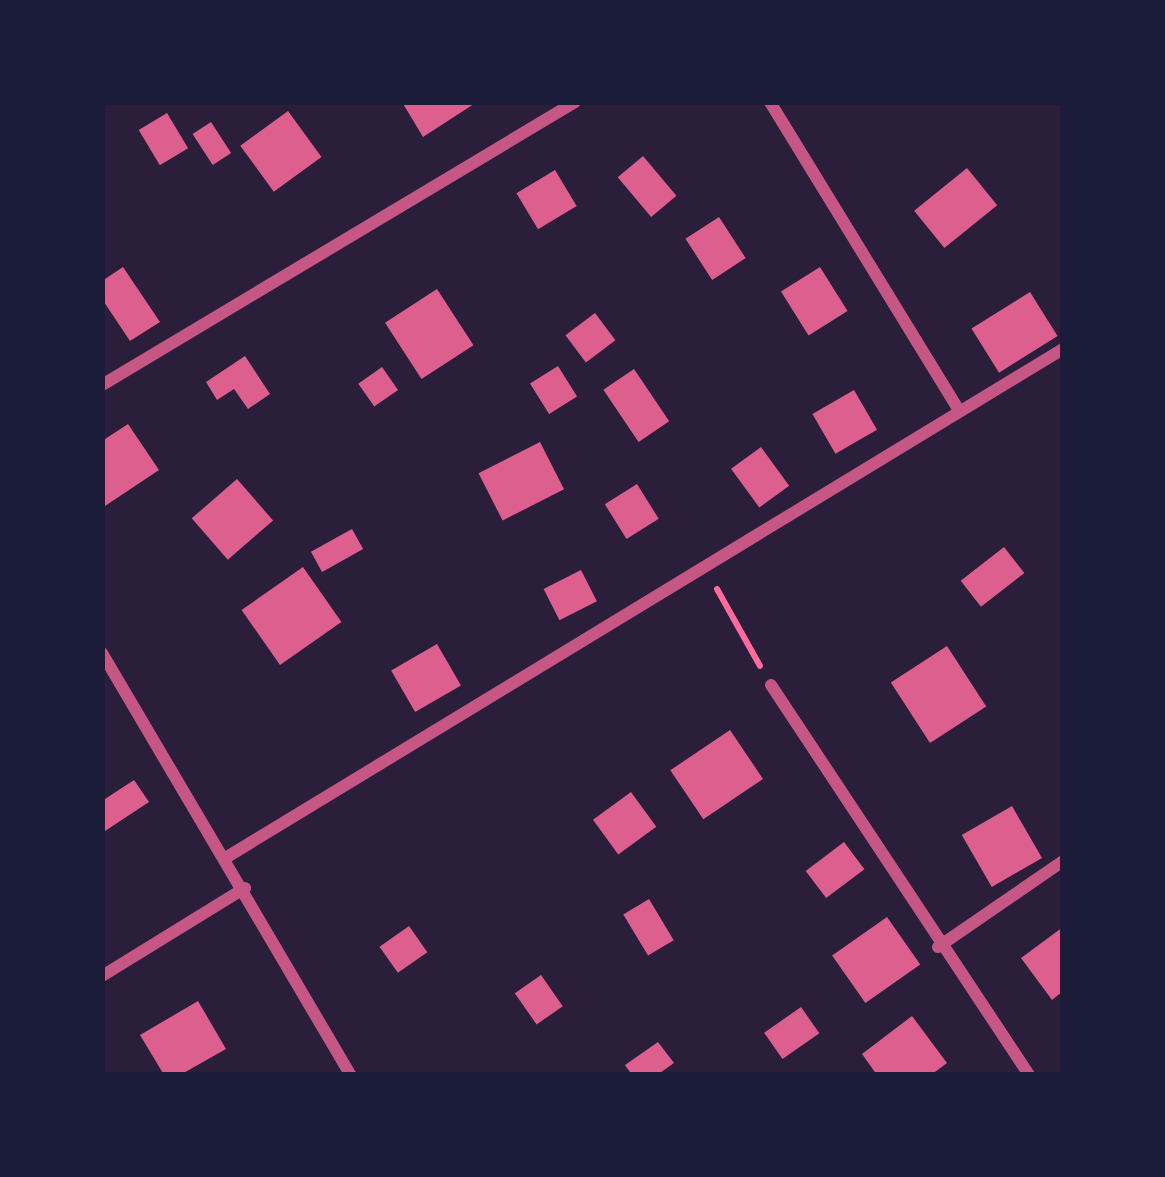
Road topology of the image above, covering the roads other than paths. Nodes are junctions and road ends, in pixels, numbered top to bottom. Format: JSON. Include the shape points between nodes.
{"nodes":[{"id":1,"x":575,"y":102,"type":"edge"},
{"id":2,"x":770,"y":102,"type":"edge"},
{"id":3,"x":1063,"y":349,"type":"edge"},
{"id":4,"x":102,"y":385,"type":"edge"},
{"id":5,"x":959,"y":411,"type":"junction"},
{"id":6,"x":102,"y":653,"type":"edge"},
{"id":7,"x":771,"y":685,"type":"road end"},
{"id":8,"x":227,"y":857,"type":"junction"},
{"id":9,"x":1063,"y":861,"type":"edge"},
{"id":10,"x":244,"y":888,"type":"junction"},
{"id":11,"x":938,"y":947,"type":"junction"},
{"id":12,"x":102,"y":976,"type":"edge"},
{"id":13,"x":351,"y":1075,"type":"edge"},
{"id":14,"x":1029,"y":1075,"type":"edge"}],
"edges":[{"from":1,"to":4,"type":"street"},
{"from":2,"to":5,"type":"street"},
{"from":3,"to":5,"type":"street"},
{"from":5,"to":8,"type":"street"},
{"from":6,"to":8,"type":"street"},
{"from":7,"to":11,"type":"street"},
{"from":8,"to":10,"type":"street"},
{"from":9,"to":11,"type":"street"},
{"from":10,"to":12,"type":"street"},
{"from":10,"to":13,"type":"street"},
{"from":11,"to":14,"type":"street"}]}
